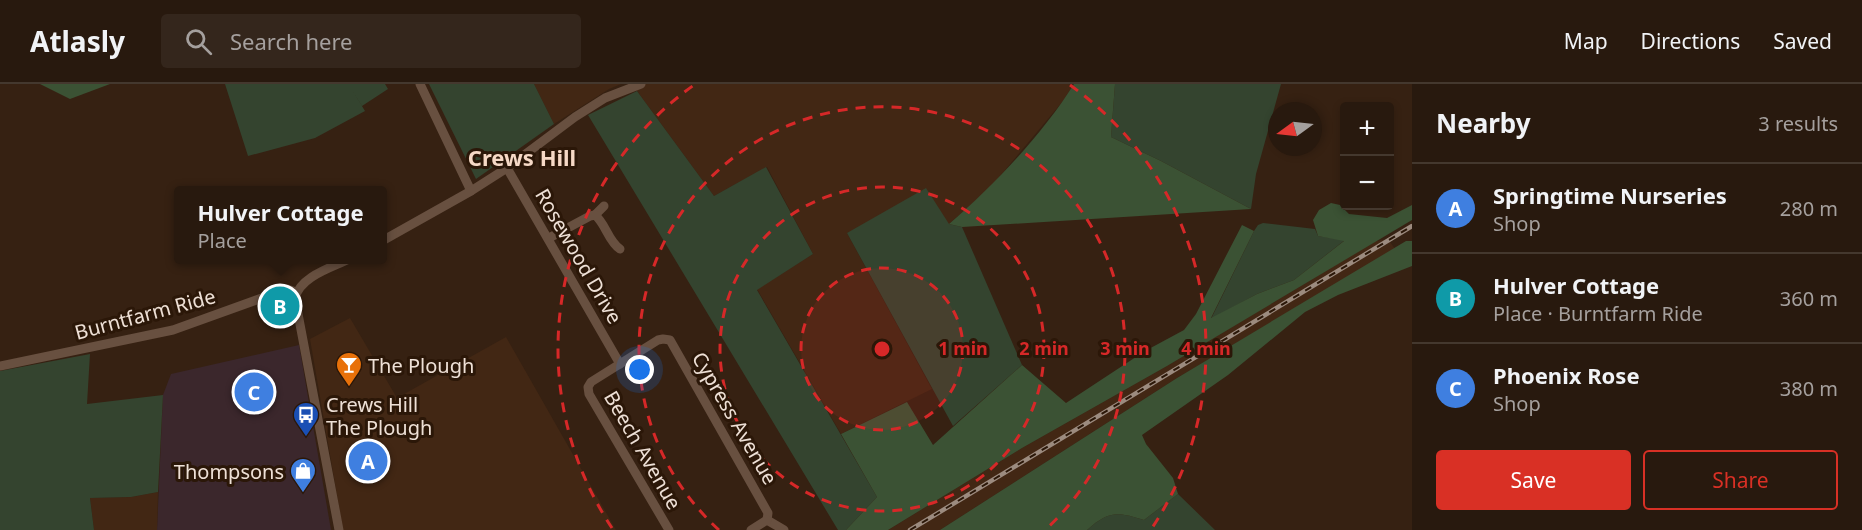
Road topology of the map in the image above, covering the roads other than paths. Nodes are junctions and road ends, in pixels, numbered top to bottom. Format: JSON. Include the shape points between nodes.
{"nodes":[{"id":1,"x":420,"y":84,"type":"edge"},
{"id":2,"x":641,"y":84,"type":"edge"},
{"id":3,"x":507,"y":168,"type":"junction"},
{"id":4,"x":471,"y":191,"type":"junction"},
{"id":5,"x":604,"y":206,"type":"dead end"},
{"id":6,"x":595,"y":215,"type":"junction"},
{"id":7,"x":387,"y":238,"type":"edge"},
{"id":8,"x":549,"y":238,"type":"junction"},
{"id":9,"x":620,"y":249,"type":"dead end"},
{"id":10,"x":340,"y":264,"type":"edge"},
{"id":11,"x":296,"y":295,"type":"junction"},
{"id":12,"x":620,"y":364,"type":"junction"},
{"id":13,"x":0,"y":366,"type":"edge"},
{"id":14,"x":767,"y":520,"type":"junction"},
{"id":15,"x":339,"y":530,"type":"edge"},
{"id":16,"x":669,"y":530,"type":"edge"},
{"id":17,"x":751,"y":530,"type":"edge"},
{"id":18,"x":784,"y":530,"type":"edge"}],
"edges":[{"from":1,"to":4,"type":"street"},
{"from":2,"to":3,"type":"street","via":[[605,98]]},
{"from":3,"to":4,"type":"street"},
{"from":3,"to":8,"type":"street","name":"Rosewood Drive"},
{"from":4,"to":7,"type":"street"},
{"from":5,"to":6,"type":"street"},
{"from":6,"to":8,"type":"street"},
{"from":6,"to":9,"type":"street"},
{"from":8,"to":12,"type":"street","name":"Rosewood Drive"},
{"from":10,"to":11,"type":"street","via":[[304,283]]},
{"from":11,"to":13,"type":"street","name":"Burntfarm Ride","via":[[287,289],[173,330]]},
{"from":11,"to":15,"type":"street"},
{"from":12,"to":14,"type":"street","name":"Cypress Avenue","via":[[663,339],[670,340],[768,513]]},
{"from":12,"to":16,"type":"street","name":"Beech Avenue","via":[[591,382],[589,394]]},
{"from":14,"to":17,"type":"street"},
{"from":14,"to":18,"type":"street"}]}
